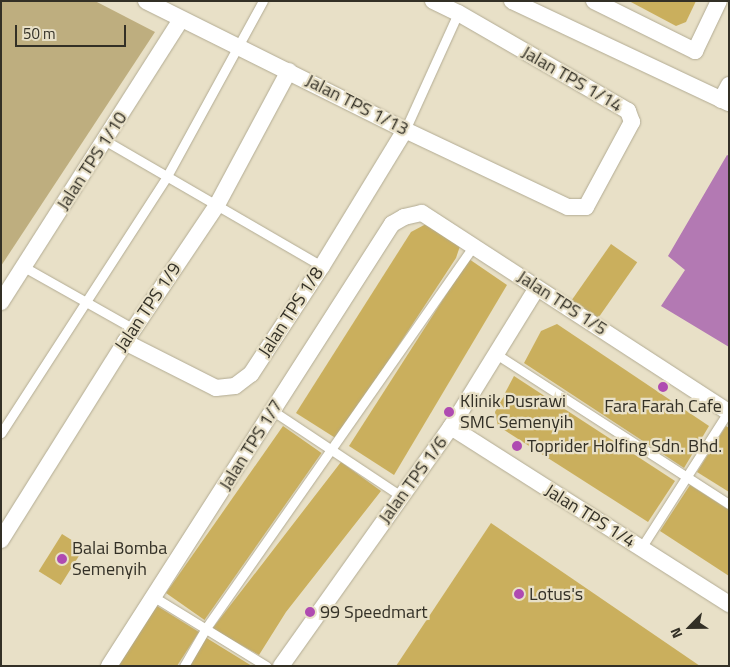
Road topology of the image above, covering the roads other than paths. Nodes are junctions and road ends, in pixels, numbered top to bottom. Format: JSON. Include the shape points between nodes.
{"nodes":[{"id":1,"x":146,"y":1,"type":"edge"},
{"id":2,"x":263,"y":1,"type":"edge"},
{"id":3,"x":433,"y":1,"type":"edge"},
{"id":4,"x":512,"y":1,"type":"edge"},
{"id":5,"x":594,"y":1,"type":"edge"},
{"id":6,"x":719,"y":1,"type":"edge"},
{"id":7,"x":458,"y":13,"type":"junction"},
{"id":8,"x":181,"y":19,"type":"junction"},
{"id":9,"x":239,"y":46,"type":"junction"},
{"id":10,"x":289,"y":71,"type":"junction"},
{"id":11,"x":729,"y":85,"type":"edge"},
{"id":12,"x":725,"y":101,"type":"edge"},
{"id":13,"x":405,"y":130,"type":"junction"},
{"id":14,"x":106,"y":141,"type":"junction"},
{"id":15,"x":167,"y":176,"type":"junction"},
{"id":16,"x":217,"y":205,"type":"junction"},
{"id":17,"x":568,"y":207,"type":"joint"},
{"id":18,"x":392,"y":224,"type":"joint"},
{"id":19,"x":475,"y":245,"type":"junction"},
{"id":20,"x":322,"y":266,"type":"junction"},
{"id":21,"x":24,"y":267,"type":"junction"},
{"id":22,"x":537,"y":288,"type":"junction"},
{"id":23,"x":1,"y":302,"type":"edge"},
{"id":24,"x":88,"y":302,"type":"junction"},
{"id":25,"x":129,"y":335,"type":"junction"},
{"id":26,"x":496,"y":354,"type":"junction"},
{"id":27,"x":273,"y":411,"type":"junction"},
{"id":28,"x":728,"y":412,"type":"edge"},
{"id":29,"x":451,"y":427,"type":"junction"},
{"id":30,"x":1,"y":433,"type":"edge"},
{"id":31,"x":333,"y":449,"type":"junction"},
{"id":32,"x":686,"y":476,"type":"junction"},
{"id":33,"x":401,"y":496,"type":"junction"},
{"id":34,"x":729,"y":504,"type":"edge"},
{"id":35,"x":1,"y":540,"type":"edge"},
{"id":36,"x":641,"y":548,"type":"junction"},
{"id":37,"x":154,"y":598,"type":"junction"},
{"id":38,"x":729,"y":604,"type":"edge"},
{"id":39,"x":206,"y":628,"type":"junction"},
{"id":40,"x":109,"y":666,"type":"edge"},
{"id":41,"x":184,"y":666,"type":"edge"},
{"id":42,"x":266,"y":666,"type":"edge"},
{"id":43,"x":281,"y":666,"type":"edge"}],
"edges":[{"from":1,"to":8,"type":"street","name":"Jalan TPS 1/13"},
{"from":2,"to":9,"type":"lane"},
{"from":3,"to":7,"type":"street","name":"Jalan TPS 1/14"},
{"from":4,"to":12,"type":"street"},
{"from":5,"to":6,"type":"street","via":[[695,51]]},
{"from":7,"to":13,"type":"lane"},
{"from":7,"to":17,"type":"street","name":"Jalan TPS 1/14","via":[[628,111],[632,122],[586,207]]},
{"from":8,"to":9,"type":"street","name":"Jalan TPS 1/13"},
{"from":8,"to":14,"type":"street","name":"Jalan TPS 1/10"},
{"from":9,"to":10,"type":"street","name":"Jalan TPS 1/13"},
{"from":9,"to":15,"type":"lane"},
{"from":10,"to":13,"type":"street","name":"Jalan TPS 1/13"},
{"from":10,"to":16,"type":"street","name":"Jalan TPS 1/9"},
{"from":11,"to":12,"type":"street"},
{"from":13,"to":17,"type":"street","name":"Jalan TPS 1/13"},
{"from":13,"to":20,"type":"street","name":"Jalan TPS 1/8"},
{"from":14,"to":15,"type":"lane"},
{"from":14,"to":21,"type":"street","name":"Jalan TPS 1/10"},
{"from":15,"to":16,"type":"lane"},
{"from":15,"to":24,"type":"lane"},
{"from":16,"to":20,"type":"lane"},
{"from":16,"to":25,"type":"street","name":"Jalan TPS 1/9"},
{"from":18,"to":19,"type":"street","name":"Jalan TPS 1/5","via":[[404,216],[422,213]]},
{"from":18,"to":27,"type":"street","name":"Jalan TPS 1/7"},
{"from":19,"to":22,"type":"street","name":"Jalan TPS 1/5"},
{"from":19,"to":31,"type":"lane"},
{"from":20,"to":25,"type":"street","name":"Jalan TPS 1/8","via":[[251,374],[235,386],[216,388]]},
{"from":21,"to":23,"type":"street","name":"Jalan TPS 1/10"},
{"from":21,"to":24,"type":"lane"},
{"from":22,"to":26,"type":"street","name":"Jalan TPS 1/6"},
{"from":22,"to":28,"type":"street","name":"Jalan TPS 1/5"},
{"from":24,"to":25,"type":"lane"},
{"from":24,"to":30,"type":"lane"},
{"from":25,"to":35,"type":"street","name":"Jalan TPS 1/9"},
{"from":26,"to":29,"type":"street","name":"Jalan TPS 1/6"},
{"from":26,"to":32,"type":"lane"},
{"from":27,"to":31,"type":"lane"},
{"from":27,"to":37,"type":"street","name":"Jalan TPS 1/7"},
{"from":28,"to":32,"type":"lane"},
{"from":29,"to":33,"type":"street","name":"Jalan TPS 1/6"},
{"from":29,"to":36,"type":"street","name":"Jalan TPS 1/4"},
{"from":31,"to":33,"type":"lane"},
{"from":31,"to":39,"type":"lane"},
{"from":32,"to":34,"type":"lane"},
{"from":32,"to":36,"type":"lane"},
{"from":33,"to":43,"type":"street","name":"Jalan TPS 1/6"},
{"from":36,"to":38,"type":"street","name":"Jalan TPS 1/4"},
{"from":37,"to":39,"type":"lane"},
{"from":37,"to":40,"type":"street","name":"Jalan TPS 1/7"},
{"from":39,"to":41,"type":"lane"},
{"from":39,"to":42,"type":"lane"}]}
